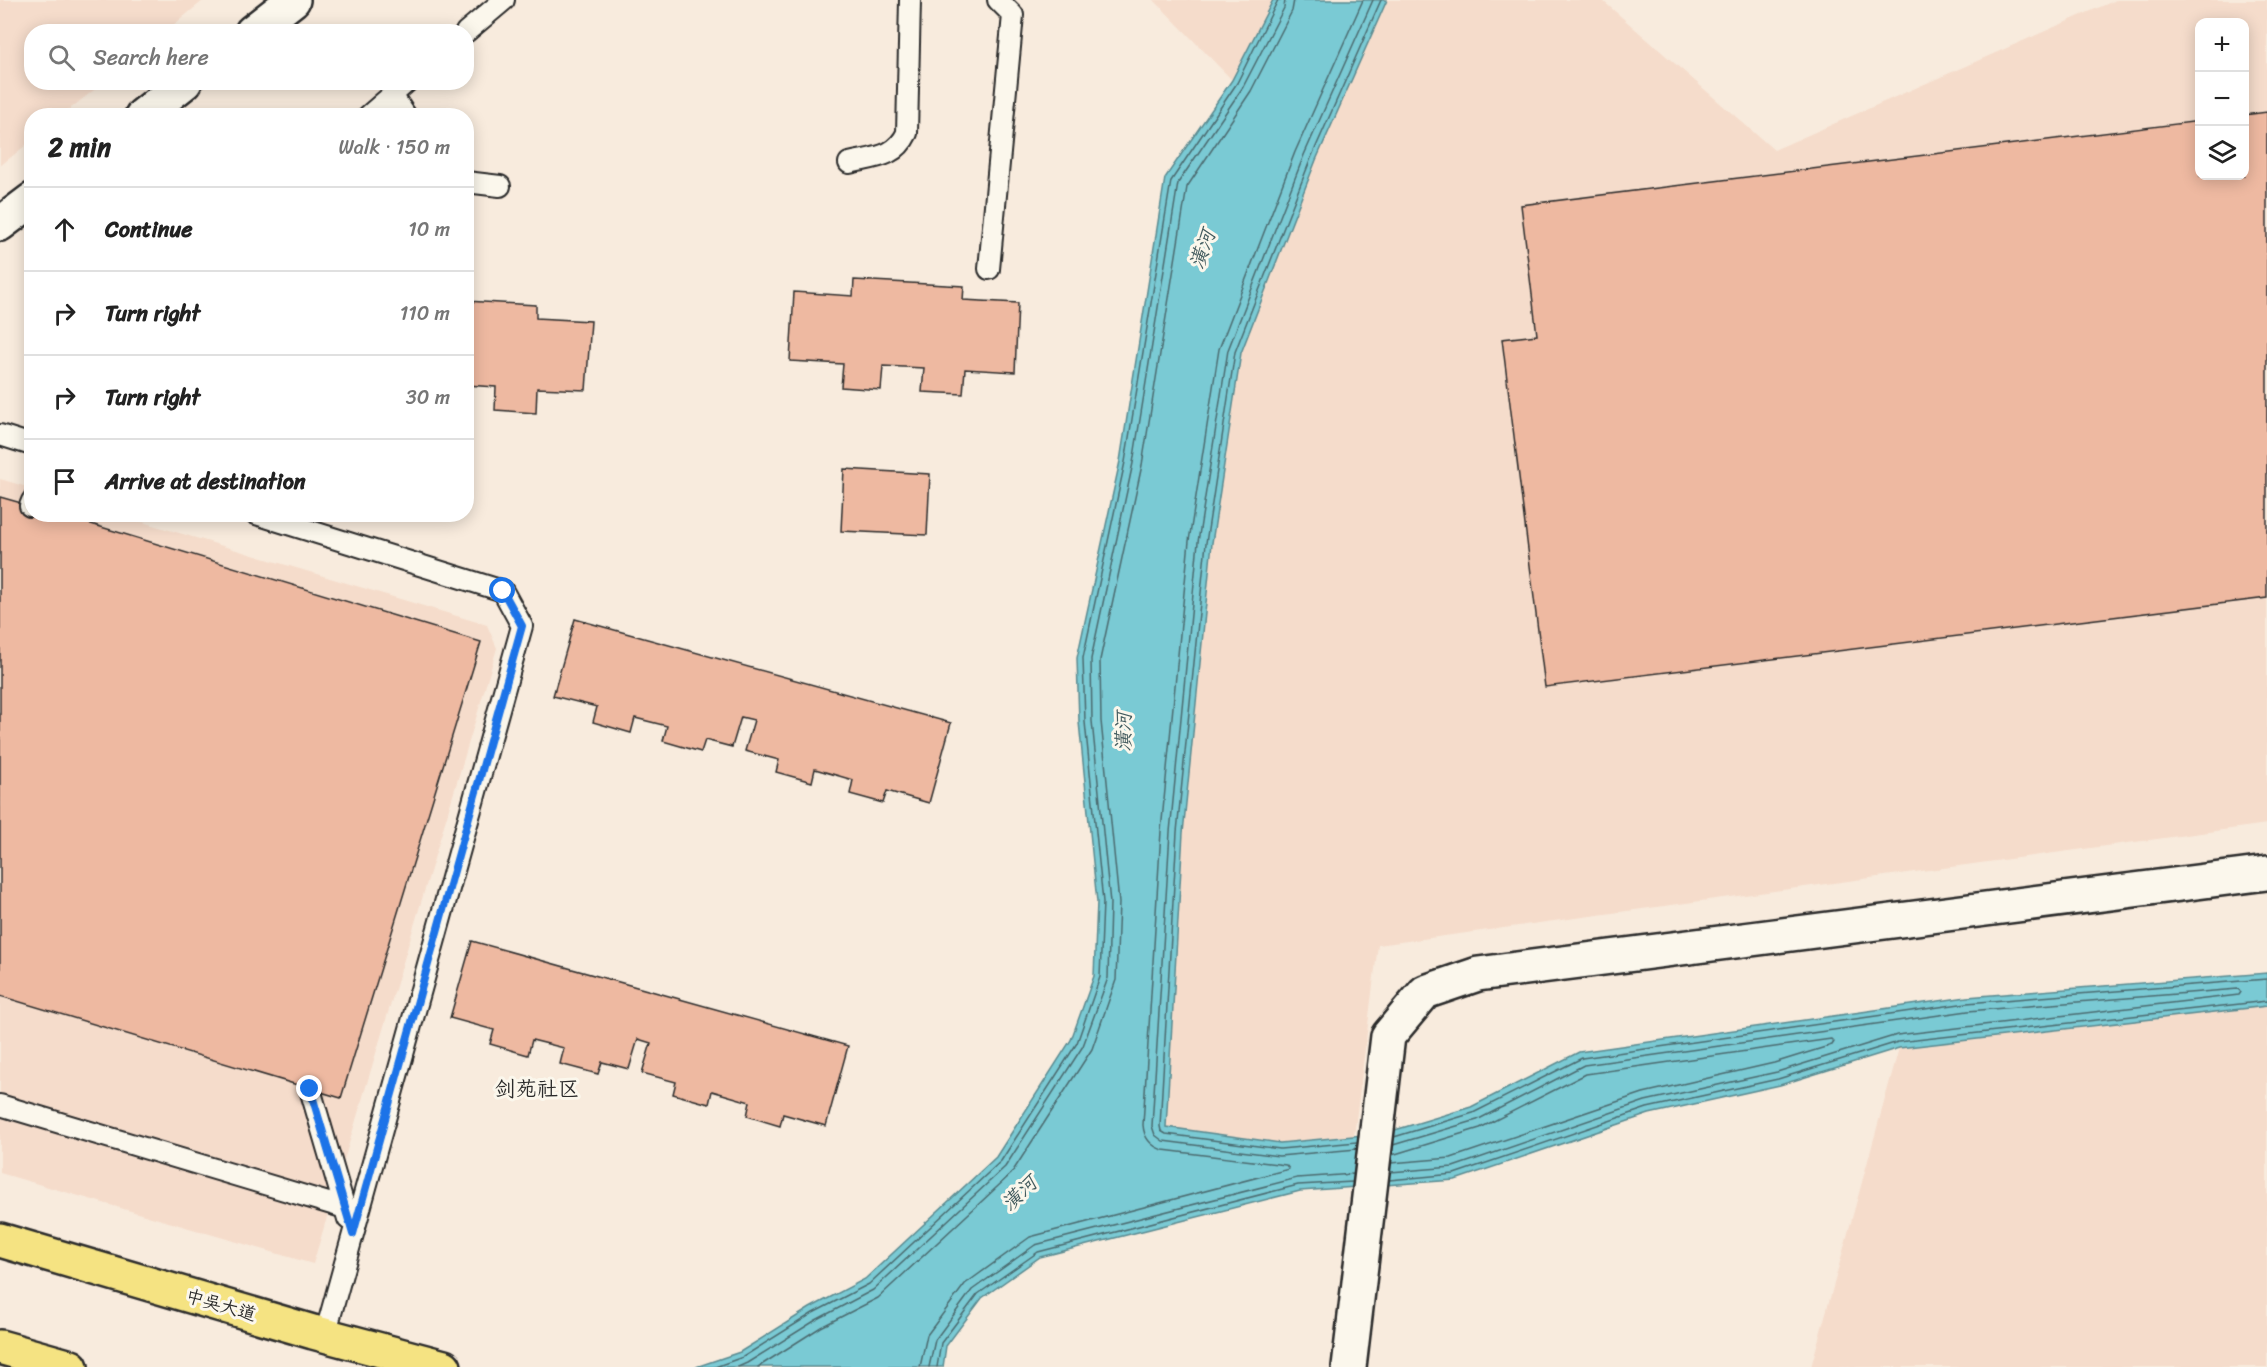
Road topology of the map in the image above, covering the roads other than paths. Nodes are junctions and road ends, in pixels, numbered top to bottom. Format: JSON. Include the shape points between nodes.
{"nodes":[{"id":1,"x":293,"y":0,"type":"edge"},
{"id":2,"x":502,"y":0,"type":"edge"},
{"id":3,"x":910,"y":0,"type":"edge"},
{"id":4,"x":999,"y":0,"type":"edge"},
{"id":5,"x":262,"y":24,"type":"edge"},
{"id":6,"x":474,"y":25,"type":"edge"},
{"id":7,"x":175,"y":90,"type":"edge"},
{"id":8,"x":398,"y":90,"type":"edge"},
{"id":9,"x":399,"y":90,"type":"edge"},
{"id":10,"x":152,"y":108,"type":"edge"},
{"id":11,"x":377,"y":108,"type":"edge"},
{"id":12,"x":404,"y":108,"type":"edge"},
{"id":13,"x":849,"y":163,"type":"dead end"},
{"id":14,"x":474,"y":183,"type":"edge"},
{"id":15,"x":500,"y":186,"type":"dead end"},
{"id":16,"x":24,"y":206,"type":"edge"},
{"id":17,"x":0,"y":224,"type":"edge"},
{"id":18,"x":988,"y":269,"type":"dead end"},
{"id":19,"x":0,"y":435,"type":"edge"},
{"id":20,"x":24,"y":442,"type":"edge"},
{"id":21,"x":282,"y":522,"type":"edge"},
{"id":22,"x":2267,"y":873,"type":"edge"},
{"id":23,"x":310,"y":1089,"type":"dead end"},
{"id":24,"x":0,"y":1105,"type":"edge"},
{"id":25,"x":345,"y":1208,"type":"junction"},
{"id":26,"x":353,"y":1234,"type":"junction"},
{"id":27,"x":0,"y":1240,"type":"edge"},
{"id":28,"x":325,"y":1335,"type":"junction"},
{"id":29,"x":0,"y":1347,"type":"edge"},
{"id":30,"x":71,"y":1367,"type":"edge"},
{"id":31,"x":444,"y":1367,"type":"edge"},
{"id":32,"x":1349,"y":1367,"type":"edge"}],
"edges":[{"from":1,"to":5,"type":"street"},
{"from":2,"to":6,"type":"lane"},
{"from":3,"to":13,"type":"lane","via":[[907,133],[901,146],[887,155]]},
{"from":4,"to":18,"type":"lane","via":[[1013,15]]},
{"from":7,"to":10,"type":"street"},
{"from":8,"to":11,"type":"lane"},
{"from":9,"to":12,"type":"lane"},
{"from":14,"to":15,"type":"lane"},
{"from":16,"to":17,"type":"street"},
{"from":19,"to":20,"type":"lane"},
{"from":21,"to":26,"type":"lane","via":[[503,591],[522,626]]},
{"from":22,"to":32,"type":"street","via":[[1478,974],[1425,992],[1388,1036]]},
{"from":23,"to":25,"type":"lane"},
{"from":24,"to":25,"type":"lane"},
{"from":25,"to":26,"type":"lane"},
{"from":26,"to":28,"type":"lane"},
{"from":27,"to":28,"type":"main road","name":"中吴大道"},
{"from":28,"to":31,"type":"main road","name":"中吴大道"},
{"from":29,"to":30,"type":"main road"}]}
